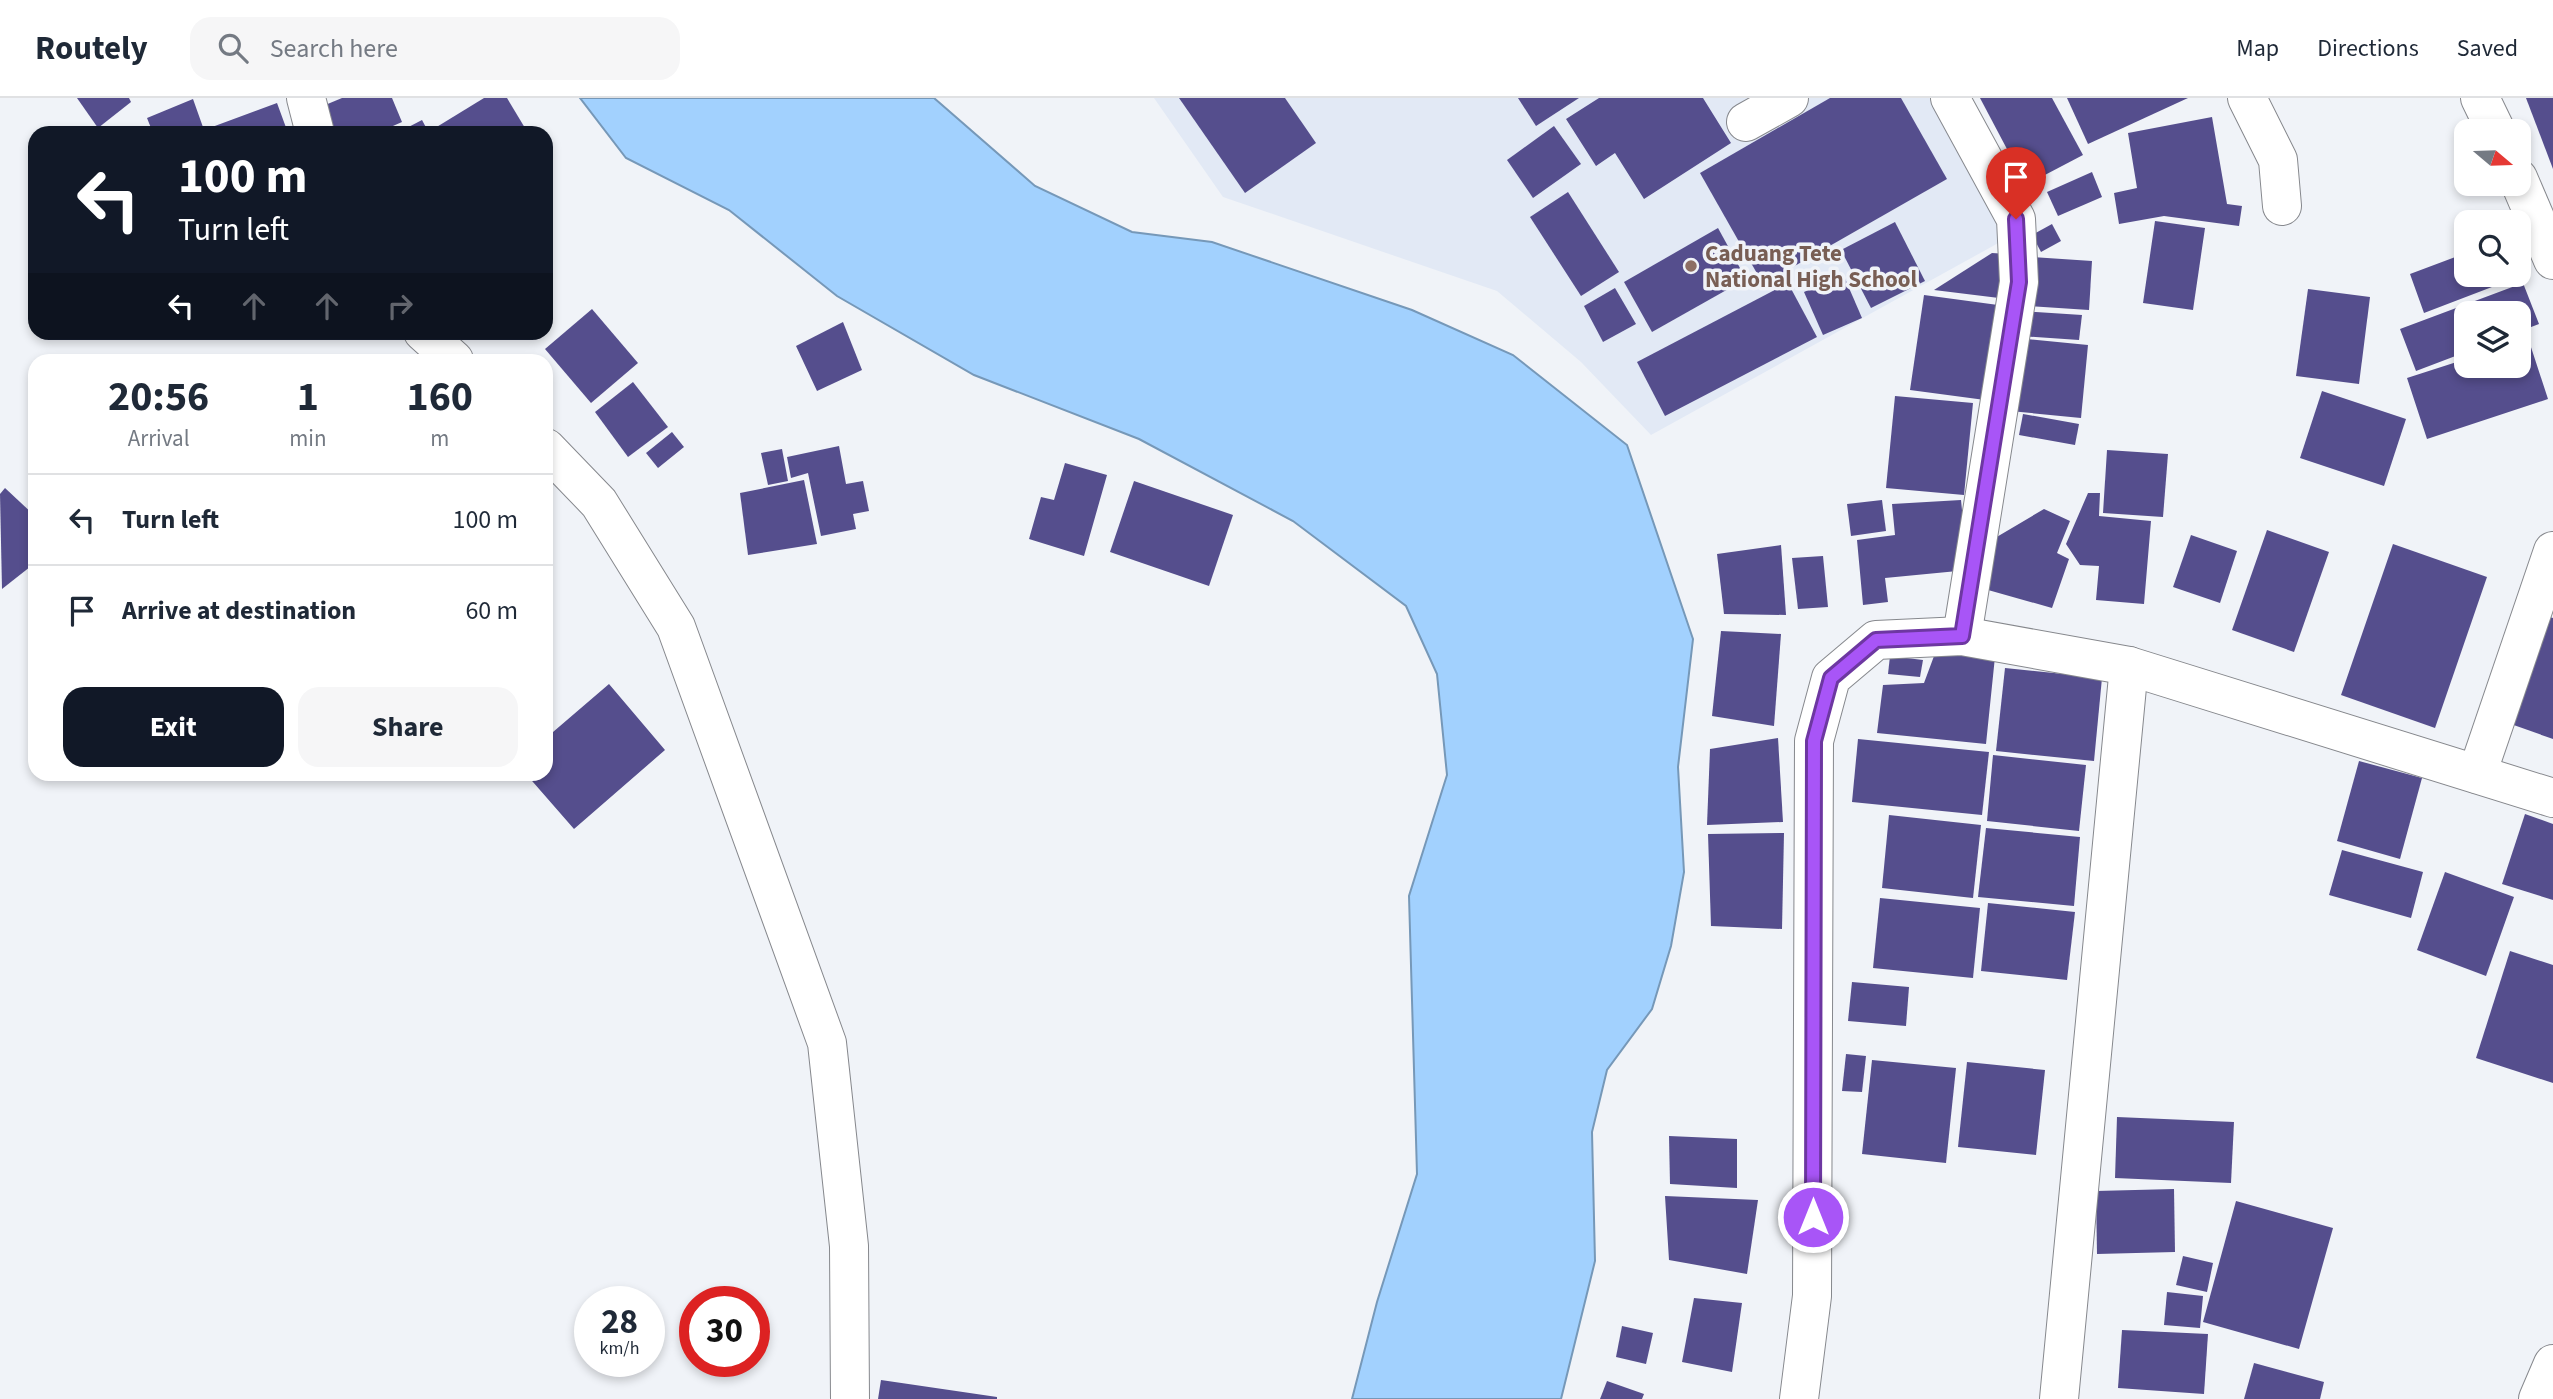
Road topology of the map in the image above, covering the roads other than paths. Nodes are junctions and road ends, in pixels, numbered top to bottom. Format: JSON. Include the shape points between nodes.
{"nodes":[{"id":1,"x":306,"y":98,"type":"edge"},
{"id":2,"x":1789,"y":98,"type":"edge"},
{"id":3,"x":1950,"y":98,"type":"edge"},
{"id":4,"x":2247,"y":98,"type":"edge"},
{"id":5,"x":2480,"y":98,"type":"edge"},
{"id":6,"x":2490,"y":119,"type":"edge"},
{"id":7,"x":1746,"y":122,"type":"dead end"},
{"id":8,"x":313,"y":126,"type":"edge"},
{"id":9,"x":2526,"y":196,"type":"edge"},
{"id":10,"x":2282,"y":206,"type":"dead end"},
{"id":11,"x":2553,"y":260,"type":"edge"},
{"id":12,"x":432,"y":340,"type":"edge"},
{"id":13,"x":447,"y":354,"type":"edge"},
{"id":14,"x":553,"y":455,"type":"edge"},
{"id":15,"x":2553,"y":551,"type":"edge"},
{"id":16,"x":1962,"y":636,"type":"junction"},
{"id":17,"x":2129,"y":667,"type":"junction"},
{"id":18,"x":2477,"y":774,"type":"junction"},
{"id":19,"x":2553,"y":798,"type":"edge"},
{"id":20,"x":2553,"y":1364,"type":"edge"},
{"id":21,"x":1811,"y":1397,"type":"edge"},
{"id":22,"x":850,"y":1399,"type":"edge"},
{"id":23,"x":2059,"y":1399,"type":"edge"},
{"id":24,"x":2538,"y":1399,"type":"edge"}],
"edges":[{"from":1,"to":8,"type":"street"},
{"from":2,"to":7,"type":"street"},
{"from":3,"to":16,"type":"street","via":[[2016,219],[2019,282]]},
{"from":4,"to":10,"type":"street","via":[[2277,160]]},
{"from":5,"to":6,"type":"street"},
{"from":9,"to":11,"type":"street"},
{"from":12,"to":13,"type":"street"},
{"from":14,"to":22,"type":"street","via":[[599,503],[677,626],[827,1043],[849,1246]]},
{"from":15,"to":18,"type":"street"},
{"from":16,"to":17,"type":"street"},
{"from":16,"to":21,"type":"street","via":[[1876,640],[1831,678],[1814,741]]},
{"from":17,"to":18,"type":"street"},
{"from":17,"to":23,"type":"street"},
{"from":18,"to":19,"type":"street"},
{"from":20,"to":24,"type":"street"}]}
